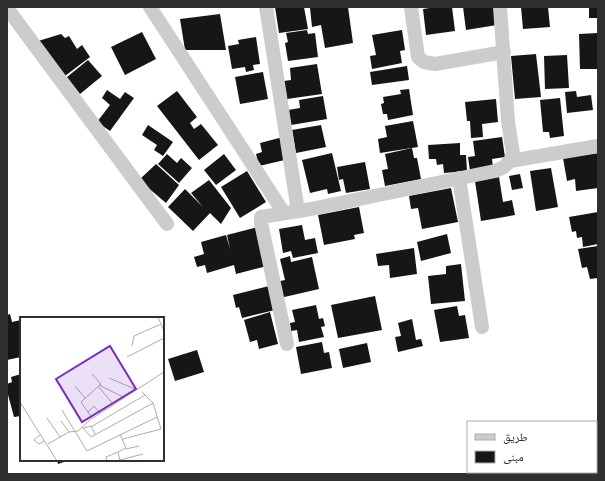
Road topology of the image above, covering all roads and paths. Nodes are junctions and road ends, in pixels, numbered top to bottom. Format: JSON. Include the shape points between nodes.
{"nodes":[{"id":1,"x":150,"y":7,"type":"edge"},
{"id":2,"x":266,"y":7,"type":"edge"},
{"id":3,"x":411,"y":7,"type":"edge"},
{"id":4,"x":500,"y":7,"type":"edge"},
{"id":5,"x":7,"y":8,"type":"edge"},
{"id":6,"x":504,"y":52,"type":"junction"},
{"id":7,"x":598,"y":146,"type":"edge"},
{"id":8,"x":510,"y":161,"type":"junction"},
{"id":9,"x":459,"y":178,"type":"junction"},
{"id":10,"x":291,"y":212,"type":"junction"},
{"id":11,"x":167,"y":224,"type":"dead end"},
{"id":12,"x":482,"y":327,"type":"dead end"},
{"id":13,"x":287,"y":344,"type":"dead end"}],
"edges":[{"from":1,"to":10,"type":"street"},
{"from":2,"to":10,"type":"street"},
{"from":3,"to":6,"type":"street","via":[[418,57],[424,62],[435,64]]},
{"from":4,"to":6,"type":"street"},
{"from":5,"to":11,"type":"street"},
{"from":6,"to":8,"type":"street","via":[[508,121],[513,154]]},
{"from":7,"to":8,"type":"street"},
{"from":8,"to":9,"type":"street","via":[[495,171]]},
{"from":9,"to":10,"type":"street"},
{"from":9,"to":12,"type":"street"},
{"from":10,"to":13,"type":"street","via":[[261,217]]}]}
